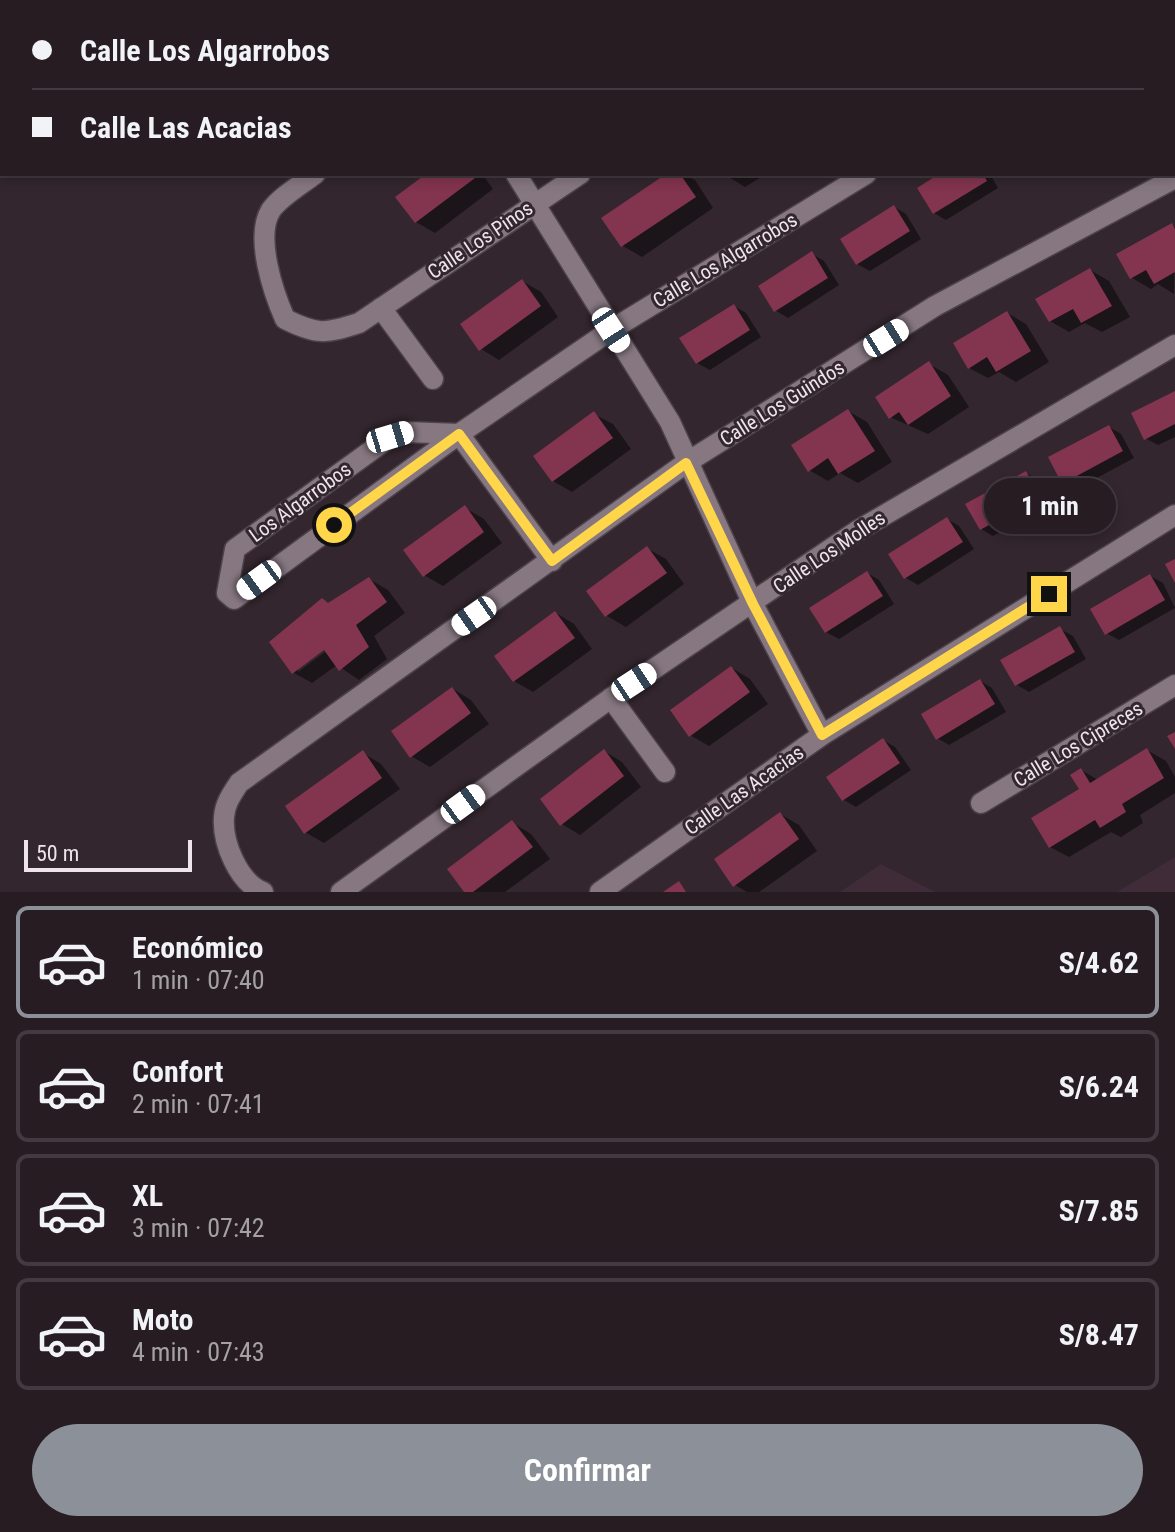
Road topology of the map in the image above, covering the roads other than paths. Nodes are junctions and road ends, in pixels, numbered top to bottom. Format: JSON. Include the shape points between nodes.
{"nodes":[{"id":1,"x":313,"y":176,"type":"edge"},
{"id":2,"x":517,"y":176,"type":"edge"},
{"id":3,"x":577,"y":176,"type":"edge"},
{"id":4,"x":863,"y":176,"type":"edge"},
{"id":5,"x":1175,"y":178,"type":"edge"},
{"id":6,"x":533,"y":203,"type":"junction"},
{"id":7,"x":381,"y":308,"type":"junction"},
{"id":8,"x":611,"y":330,"type":"junction"},
{"id":9,"x":1175,"y":345,"type":"edge"},
{"id":10,"x":433,"y":379,"type":"dead end"},
{"id":11,"x":459,"y":434,"type":"junction"},
{"id":12,"x":686,"y":463,"type":"junction"},
{"id":13,"x":1175,"y":515,"type":"edge"},
{"id":14,"x":552,"y":561,"type":"junction"},
{"id":15,"x":234,"y":599,"type":"joint"},
{"id":16,"x":753,"y":604,"type":"junction"},
{"id":17,"x":1175,"y":685,"type":"edge"},
{"id":18,"x":611,"y":698,"type":"junction"},
{"id":19,"x":822,"y":735,"type":"junction"},
{"id":20,"x":665,"y":772,"type":"dead end"},
{"id":21,"x":981,"y":803,"type":"dead end"},
{"id":22,"x":263,"y":892,"type":"edge"},
{"id":23,"x":341,"y":892,"type":"edge"},
{"id":24,"x":600,"y":892,"type":"edge"}],
"edges":[{"from":1,"to":7,"type":"street","name":"Calle Los Pinos","via":[[271,210],[266,231],[270,284],[285,319],[312,332],[330,333]]},
{"from":2,"to":6,"type":"street"},
{"from":3,"to":6,"type":"street","name":"Calle Los Pinos"},
{"from":4,"to":8,"type":"street","name":"Calle Los Algarrobos"},
{"from":5,"to":12,"type":"street","name":"Calle Los Guindos","via":[[935,306]]},
{"from":6,"to":7,"type":"street","name":"Calle Los Pinos"},
{"from":6,"to":8,"type":"street"},
{"from":7,"to":10,"type":"street"},
{"from":8,"to":11,"type":"street","name":"Calle Los Algarrobos"},
{"from":8,"to":12,"type":"street","via":[[670,422]]},
{"from":9,"to":16,"type":"street","name":"Calle Los Molles","via":[[857,531]]},
{"from":11,"to":14,"type":"street"},
{"from":11,"to":15,"type":"street","name":"Calle Los Algarrobos"},
{"from":11,"to":15,"type":"street","name":"Los Algarrobos","via":[[406,432],[390,437],[235,549],[227,593]]},
{"from":12,"to":14,"type":"street","name":"Calle Los Guindos"},
{"from":12,"to":16,"type":"street"},
{"from":13,"to":19,"type":"street","name":"Calle Las Acacias"},
{"from":14,"to":22,"type":"street","name":"Calle Los Guindos","via":[[239,783],[224,819],[233,862]]},
{"from":16,"to":18,"type":"street","name":"Calle Los Molles"},
{"from":16,"to":19,"type":"street"},
{"from":17,"to":21,"type":"street","name":"Calle Los Cipreces"},
{"from":18,"to":20,"type":"street"},
{"from":18,"to":23,"type":"street","name":"Calle Los Molles"},
{"from":19,"to":24,"type":"street","name":"Calle Las Acacias"}]}
